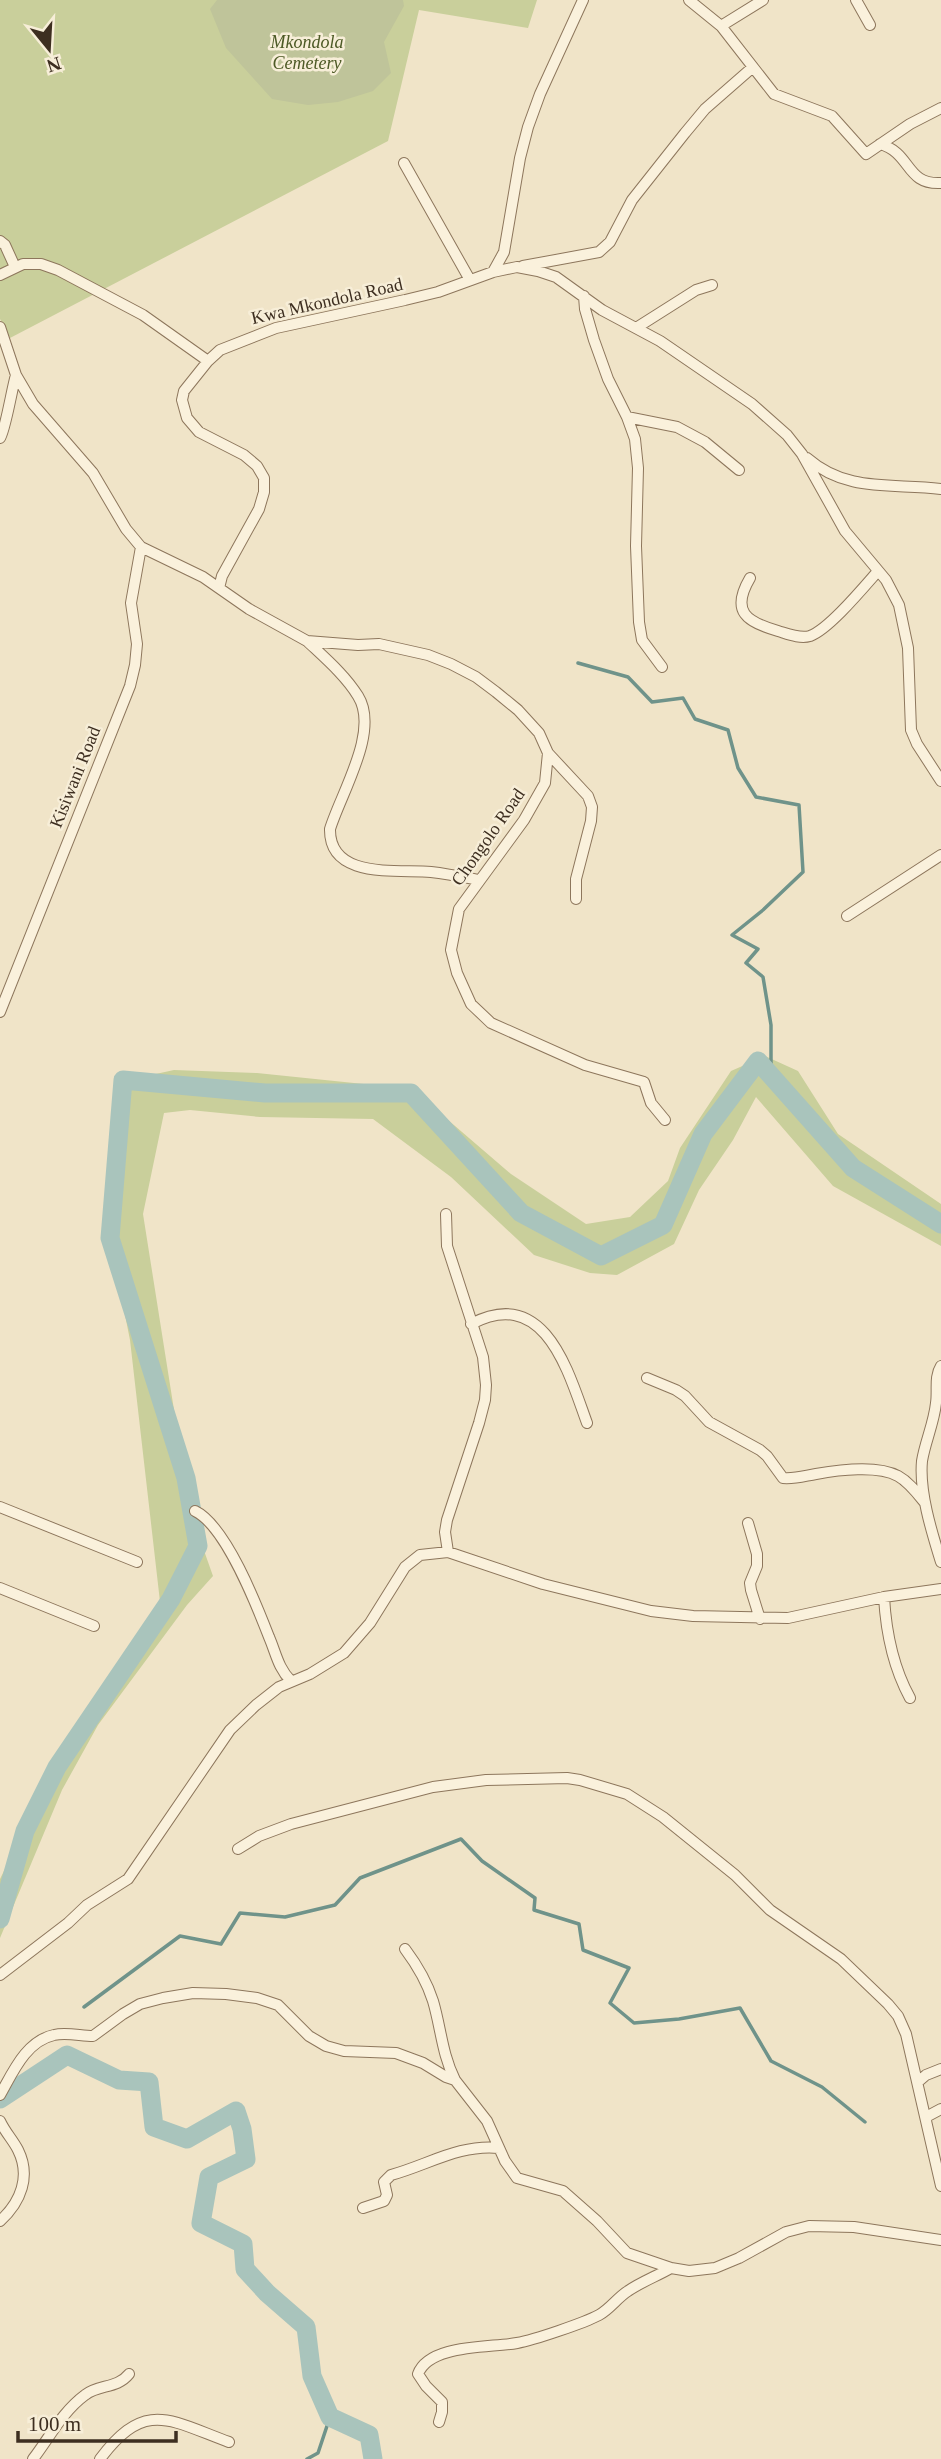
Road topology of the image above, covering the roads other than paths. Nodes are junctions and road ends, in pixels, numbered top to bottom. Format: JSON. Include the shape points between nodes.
{"nodes":[{"id":1,"x":583,"y":0,"type":"edge"},
{"id":2,"x":689,"y":0,"type":"edge"},
{"id":3,"x":762,"y":0,"type":"edge"},
{"id":4,"x":856,"y":0,"type":"edge"},
{"id":5,"x":870,"y":25,"type":"dead end"},
{"id":6,"x":721,"y":26,"type":"junction"},
{"id":7,"x":753,"y":67,"type":"junction"},
{"id":8,"x":941,"y":108,"type":"edge"},
{"id":9,"x":880,"y":144,"type":"junction"},
{"id":10,"x":404,"y":163,"type":"dead end"},
{"id":11,"x":941,"y":183,"type":"edge"},
{"id":12,"x":0,"y":241,"type":"edge"},
{"id":13,"x":15,"y":267,"type":"junction"},
{"id":14,"x":517,"y":267,"type":"junction"},
{"id":15,"x":493,"y":272,"type":"junction"},
{"id":16,"x":0,"y":275,"type":"edge"},
{"id":17,"x":470,"y":280,"type":"junction"},
{"id":18,"x":712,"y":285,"type":"dead end"},
{"id":19,"x":584,"y":296,"type":"junction"},
{"id":20,"x":0,"y":327,"type":"edge"},
{"id":21,"x":636,"y":328,"type":"junction"},
{"id":22,"x":208,"y":361,"type":"junction"},
{"id":23,"x":16,"y":375,"type":"junction"},
{"id":24,"x":627,"y":417,"type":"junction"},
{"id":25,"x":0,"y":438,"type":"edge"},
{"id":26,"x":802,"y":454,"type":"junction"},
{"id":27,"x":739,"y":470,"type":"dead end"},
{"id":28,"x":941,"y":489,"type":"edge"},
{"id":29,"x":141,"y":547,"type":"junction"},
{"id":30,"x":878,"y":571,"type":"junction"},
{"id":31,"x":750,"y":578,"type":"dead end"},
{"id":32,"x":219,"y":588,"type":"junction"},
{"id":33,"x":307,"y":641,"type":"junction"},
{"id":34,"x":662,"y":667,"type":"dead end"},
{"id":35,"x":548,"y":753,"type":"junction"},
{"id":36,"x":941,"y":781,"type":"edge"},
{"id":37,"x":941,"y":855,"type":"edge"},
{"id":38,"x":480,"y":880,"type":"junction"},
{"id":39,"x":576,"y":899,"type":"dead end"},
{"id":40,"x":846,"y":916,"type":"dead end"},
{"id":41,"x":0,"y":1013,"type":"edge"},
{"id":42,"x":666,"y":1120,"type":"dead end"},
{"id":43,"x":446,"y":1214,"type":"dead end"},
{"id":44,"x":471,"y":1324,"type":"junction"},
{"id":45,"x":941,"y":1366,"type":"edge"},
{"id":46,"x":647,"y":1378,"type":"dead end"},
{"id":47,"x":587,"y":1423,"type":"dead end"},
{"id":48,"x":925,"y":1503,"type":"junction"},
{"id":49,"x":0,"y":1507,"type":"edge"},
{"id":50,"x":195,"y":1511,"type":"dead end"},
{"id":51,"x":748,"y":1523,"type":"dead end"},
{"id":52,"x":448,"y":1552,"type":"junction"},
{"id":53,"x":137,"y":1562,"type":"dead end"},
{"id":54,"x":941,"y":1563,"type":"edge"},
{"id":55,"x":0,"y":1588,"type":"edge"},
{"id":56,"x":941,"y":1589,"type":"edge"},
{"id":57,"x":884,"y":1597,"type":"junction"},
{"id":58,"x":760,"y":1619,"type":"junction"},
{"id":59,"x":94,"y":1626,"type":"dead end"},
{"id":60,"x":291,"y":1681,"type":"junction"},
{"id":61,"x":911,"y":1698,"type":"dead end"},
{"id":62,"x":238,"y":1849,"type":"dead end"},
{"id":63,"x":405,"y":1949,"type":"dead end"},
{"id":64,"x":0,"y":1975,"type":"edge"},
{"id":65,"x":941,"y":2069,"type":"edge"},
{"id":66,"x":455,"y":2080,"type":"junction"},
{"id":67,"x":919,"y":2081,"type":"junction"},
{"id":68,"x":0,"y":2095,"type":"edge"},
{"id":69,"x":941,"y":2109,"type":"edge"},
{"id":70,"x":926,"y":2117,"type":"junction"},
{"id":71,"x":0,"y":2121,"type":"edge"},
{"id":72,"x":499,"y":2148,"type":"junction"},
{"id":73,"x":941,"y":2186,"type":"edge"},
{"id":74,"x":363,"y":2208,"type":"dead end"},
{"id":75,"x":0,"y":2221,"type":"edge"},
{"id":76,"x":941,"y":2241,"type":"edge"},
{"id":77,"x":671,"y":2268,"type":"junction"},
{"id":78,"x":129,"y":2374,"type":"dead end"},
{"id":79,"x":439,"y":2422,"type":"dead end"},
{"id":80,"x":229,"y":2442,"type":"dead end"},
{"id":81,"x":33,"y":2459,"type":"edge"},
{"id":82,"x":100,"y":2459,"type":"edge"}],
"edges":[{"from":1,"to":15,"type":"street","via":[[527,127],[504,252]]},
{"from":2,"to":6,"type":"street"},
{"from":3,"to":6,"type":"street"},
{"from":4,"to":5,"type":"street"},
{"from":6,"to":7,"type":"street"},
{"from":7,"to":9,"type":"street","via":[[774,94],[832,116],[866,154]]},
{"from":7,"to":14,"type":"street","name":"Kwa Mkondola Road","via":[[705,108],[637,192],[610,242],[599,251]]},
{"from":8,"to":9,"type":"street"},
{"from":9,"to":11,"type":"street","via":[[897,150],[919,178]]},
{"from":10,"to":17,"type":"street"},
{"from":12,"to":13,"type":"street"},
{"from":13,"to":16,"type":"street"},
{"from":13,"to":22,"type":"street","via":[[41,264],[75,278],[143,315]]},
{"from":14,"to":15,"type":"street","name":"Kwa Mkondola Road"},
{"from":14,"to":19,"type":"street","via":[[556,277]]},
{"from":15,"to":17,"type":"street","name":"Kwa Mkondola Road"},
{"from":17,"to":22,"type":"street","name":"Kwa Mkondola Road","via":[[255,335],[220,350]]},
{"from":18,"to":21,"type":"street","via":[[696,290]]},
{"from":19,"to":21,"type":"street"},
{"from":19,"to":24,"type":"street","via":[[594,340]]},
{"from":20,"to":23,"type":"street"},
{"from":21,"to":26,"type":"street","via":[[752,404]]},
{"from":22,"to":32,"type":"street","name":"Kwa Mkondola Road","via":[[184,391],[181,401],[187,418],[199,432],[244,455],[264,478],[259,509]]},
{"from":23,"to":25,"type":"street"},
{"from":23,"to":29,"type":"street","via":[[33,404],[93,473]]},
{"from":24,"to":27,"type":"street","via":[[677,426]]},
{"from":24,"to":34,"type":"street","via":[[638,468],[639,622],[642,640]]},
{"from":26,"to":28,"type":"street","via":[[820,470],[853,483]]},
{"from":26,"to":30,"type":"street","via":[[845,531]]},
{"from":29,"to":32,"type":"street"},
{"from":29,"to":41,"type":"street","name":"Kisiwani Road","via":[[131,603],[135,665],[125,703]]},
{"from":30,"to":31,"type":"street","via":[[821,631],[804,638],[757,625],[745,615],[741,603]]},
{"from":30,"to":36,"type":"street","via":[[893,591],[904,623],[911,730]]},
{"from":32,"to":33,"type":"street"},
{"from":33,"to":35,"type":"street","via":[[379,644],[451,664],[518,710],[539,733]]},
{"from":33,"to":38,"type":"street","via":[[354,692],[366,716],[365,734],[330,829],[338,856],[367,869]]},
{"from":35,"to":38,"type":"street","name":"Chongolo Road","via":[[545,783],[536,801]]},
{"from":35,"to":39,"type":"street","via":[[588,796],[592,807]]},
{"from":37,"to":40,"type":"street"},
{"from":38,"to":42,"type":"street","name":"Chongolo Road","via":[[459,909],[452,950],[471,1004],[491,1023],[558,1054],[644,1082],[651,1103]]},
{"from":43,"to":44,"type":"street","via":[[447,1246]]},
{"from":44,"to":47,"type":"street","via":[[488,1315],[504,1314],[543,1330],[567,1364]]},
{"from":44,"to":52,"type":"street","via":[[486,1371],[485,1399],[444,1532]]},
{"from":45,"to":48,"type":"street","via":[[923,1458]]},
{"from":46,"to":48,"type":"street","via":[[684,1395],[709,1422],[760,1450],[783,1478],[885,1471],[898,1476]]},
{"from":48,"to":54,"type":"street"},
{"from":49,"to":53,"type":"street"},
{"from":50,"to":60,"type":"street","via":[[221,1538],[256,1602],[278,1665]]},
{"from":51,"to":58,"type":"street","via":[[758,1554],[750,1583]]},
{"from":52,"to":58,"type":"street","via":[[543,1584],[651,1611]]},
{"from":52,"to":60,"type":"street","via":[[431,1552],[412,1561],[344,1653]]},
{"from":55,"to":59,"type":"street"},
{"from":56,"to":57,"type":"street"},
{"from":57,"to":58,"type":"street","via":[[804,1615]]},
{"from":57,"to":61,"type":"street","via":[[892,1655]]},
{"from":60,"to":64,"type":"street","via":[[230,1730],[128,1879],[87,1905]]},
{"from":62,"to":67,"type":"street","via":[[291,1824],[433,1787],[567,1778],[627,1794],[693,1840],[770,1910],[833,1953],[879,1995],[898,2016]]},
{"from":63,"to":66,"type":"street","via":[[433,2002],[444,2054]]},
{"from":65,"to":67,"type":"street"},
{"from":66,"to":68,"type":"street","via":[[396,2053],[326,2046],[278,2005],[237,1995],[193,1993],[140,2004],[93,2036],[55,2034],[37,2042]]},
{"from":66,"to":72,"type":"street","via":[[487,2121]]},
{"from":67,"to":70,"type":"street"},
{"from":69,"to":70,"type":"street"},
{"from":70,"to":73,"type":"street"},
{"from":71,"to":75,"type":"street","via":[[26,2170],[21,2192]]},
{"from":72,"to":74,"type":"street","via":[[464,2150],[391,2175],[384,2182],[384,2201]]},
{"from":72,"to":77,"type":"street","via":[[517,2178],[563,2191],[627,2253]]},
{"from":76,"to":77,"type":"street","via":[[855,2227],[809,2226],[786,2232],[715,2268]]},
{"from":77,"to":79,"type":"street","via":[[626,2292],[590,2319],[519,2343],[431,2358],[418,2374],[442,2402]]},
{"from":78,"to":81,"type":"street","via":[[120,2383],[84,2395],[56,2424]]},
{"from":80,"to":82,"type":"street","via":[[173,2421],[153,2419],[119,2435]]}]}
